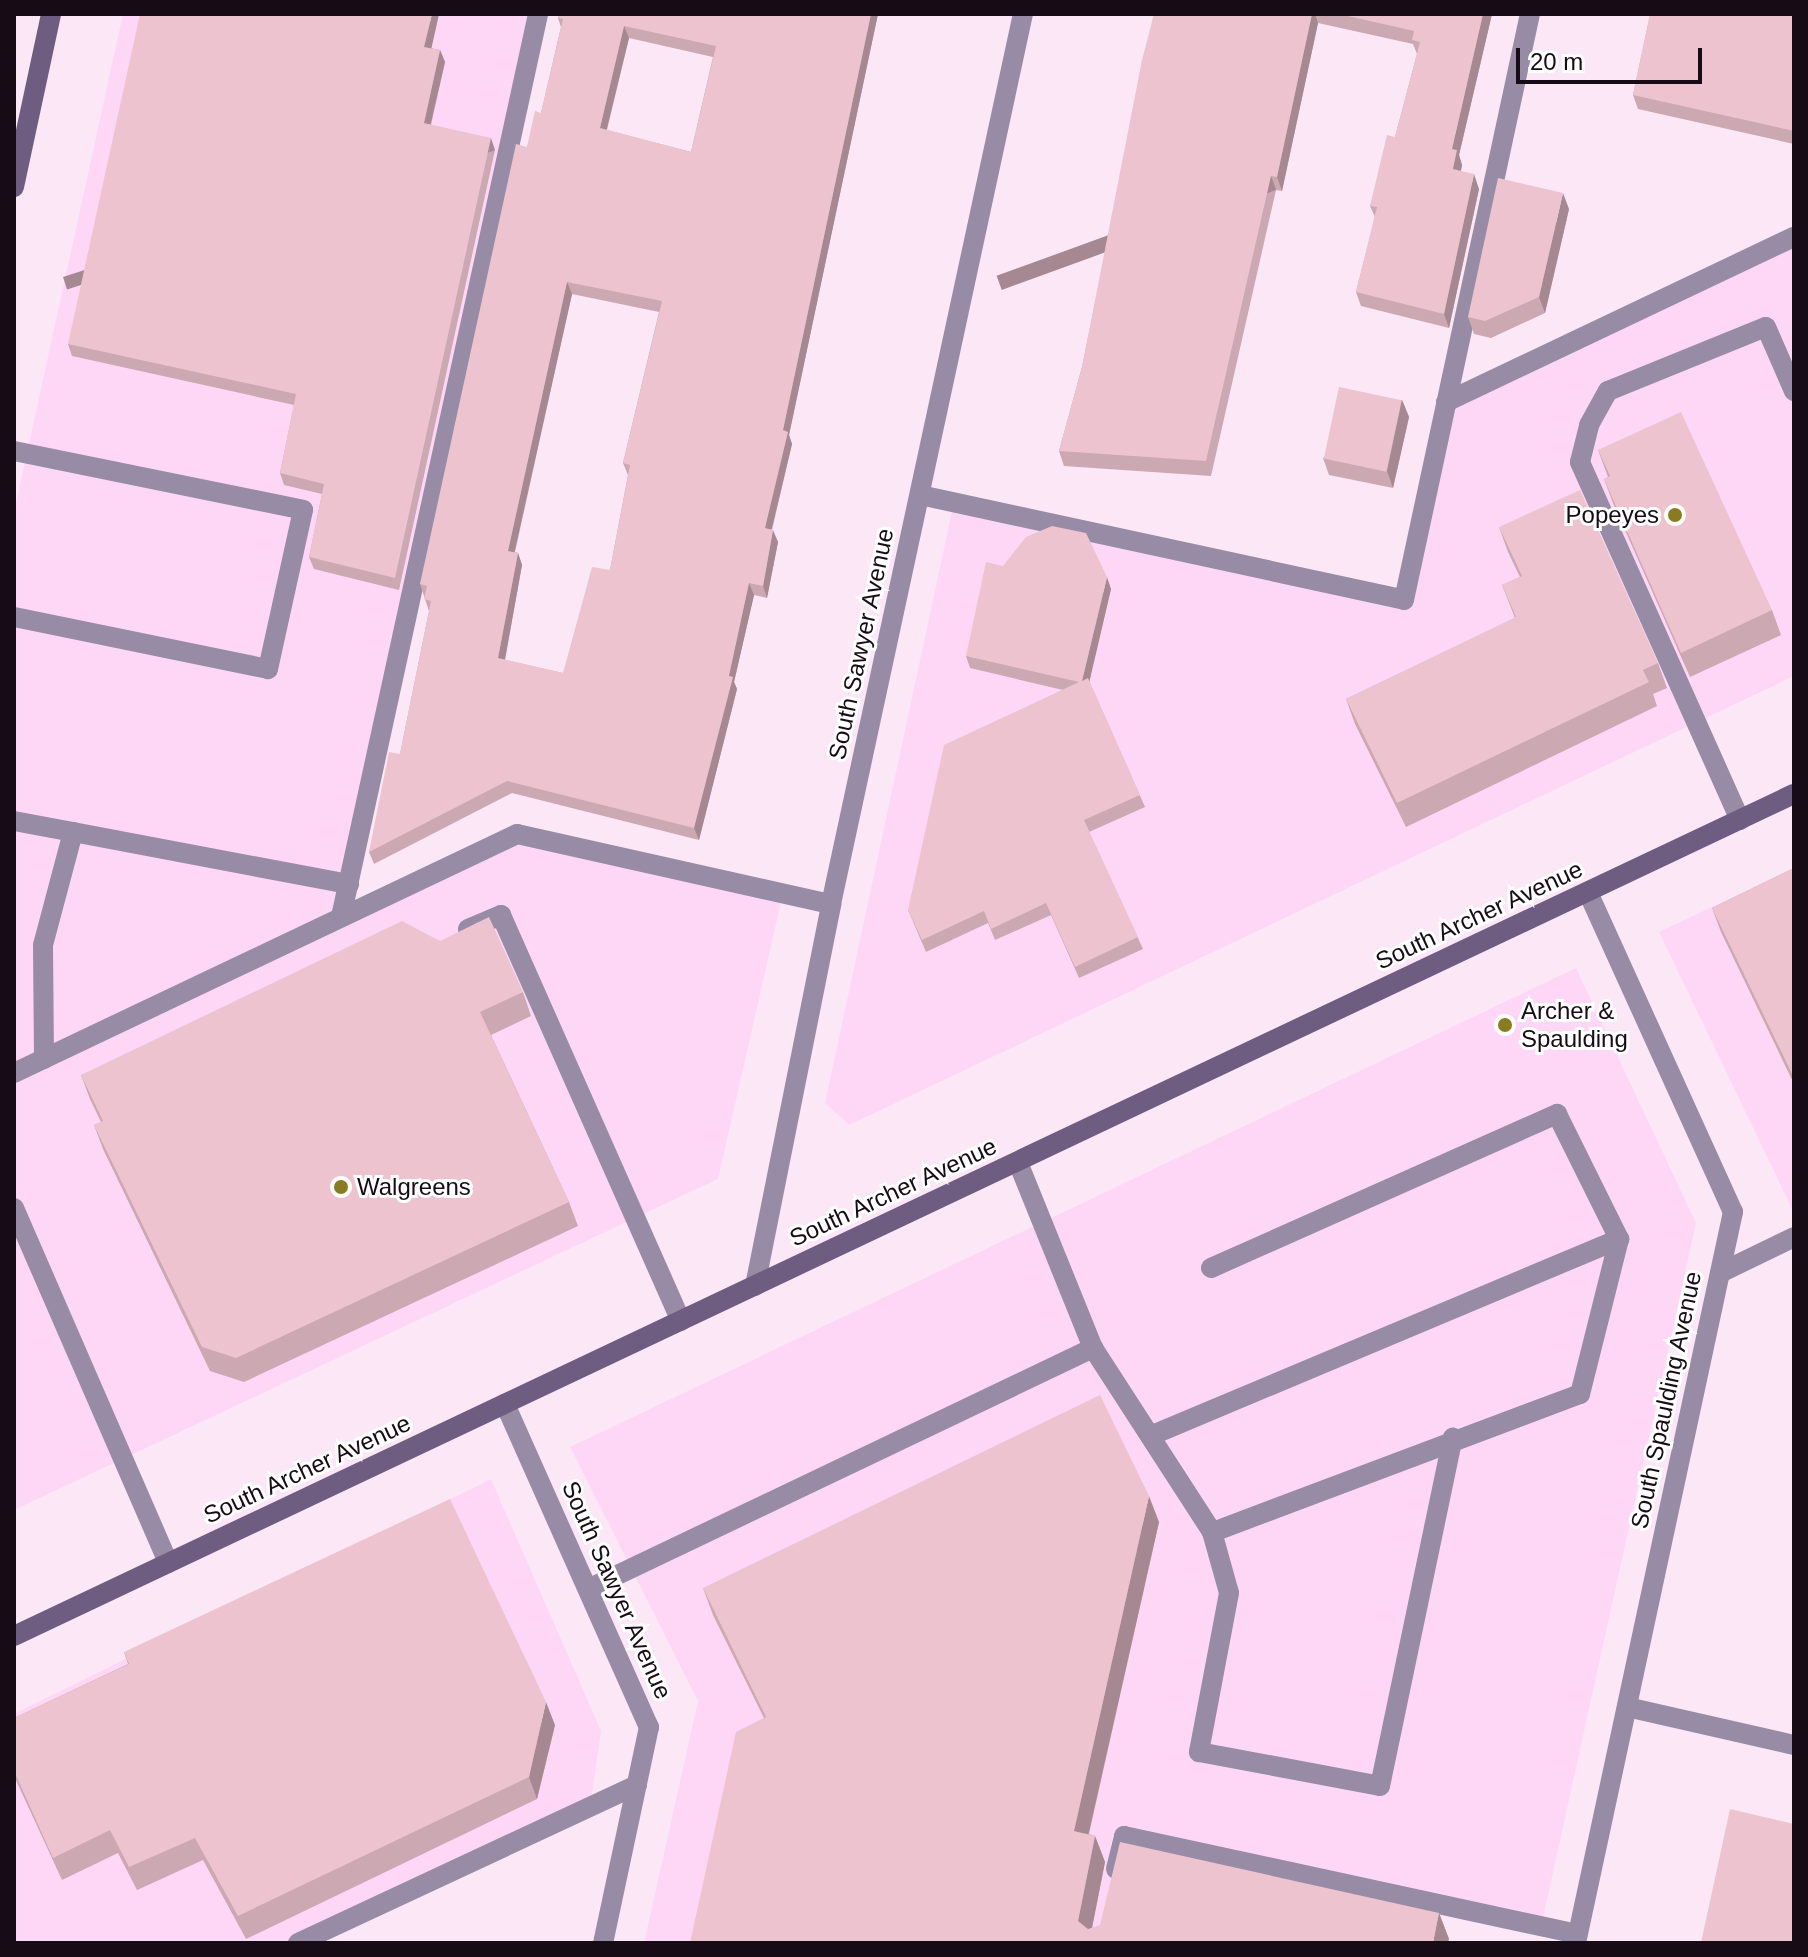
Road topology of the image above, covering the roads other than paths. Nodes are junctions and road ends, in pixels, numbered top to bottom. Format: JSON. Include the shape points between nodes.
{"nodes":[{"id":1,"x":51,"y":14,"type":"edge"},
{"id":2,"x":538,"y":14,"type":"edge"},
{"id":3,"x":1023,"y":14,"type":"edge"},
{"id":4,"x":1530,"y":14,"type":"edge"},
{"id":5,"x":20,"y":132,"type":"edge"},
{"id":6,"x":14,"y":187,"type":"edge"},
{"id":7,"x":1794,"y":237,"type":"edge"},
{"id":8,"x":1794,"y":391,"type":"edge"},
{"id":9,"x":1446,"y":402,"type":"junction"},
{"id":10,"x":14,"y":451,"type":"edge"},
{"id":11,"x":920,"y":495,"type":"junction"},
{"id":12,"x":14,"y":617,"type":"edge"},
{"id":13,"x":1794,"y":794,"type":"edge"},
{"id":14,"x":1740,"y":820,"type":"junction"},
{"id":15,"x":14,"y":821,"type":"edge"},
{"id":16,"x":73,"y":832,"type":"junction"},
{"id":17,"x":349,"y":884,"type":"junction"},
{"id":18,"x":1588,"y":892,"type":"junction"},
{"id":19,"x":831,"y":904,"type":"junction"},
{"id":20,"x":341,"y":917,"type":"junction"},
{"id":21,"x":451,"y":936,"type":"edge"},
{"id":22,"x":44,"y":1059,"type":"junction"},
{"id":23,"x":14,"y":1073,"type":"edge"},
{"id":24,"x":1018,"y":1162,"type":"junction"},
{"id":25,"x":14,"y":1208,"type":"edge"},
{"id":26,"x":1794,"y":1237,"type":"edge"},
{"id":27,"x":1619,"y":1239,"type":"junction"},
{"id":28,"x":1211,"y":1268,"type":"dead end"},
{"id":29,"x":1720,"y":1273,"type":"junction"},
{"id":30,"x":755,"y":1286,"type":"junction"},
{"id":31,"x":681,"y":1321,"type":"junction"},
{"id":32,"x":1093,"y":1348,"type":"junction"},
{"id":33,"x":505,"y":1404,"type":"junction"},
{"id":34,"x":1150,"y":1436,"type":"junction"},
{"id":35,"x":1453,"y":1438,"type":"junction"},
{"id":36,"x":1212,"y":1532,"type":"junction"},
{"id":37,"x":168,"y":1563,"type":"junction"},
{"id":38,"x":588,"y":1589,"type":"junction"},
{"id":39,"x":14,"y":1636,"type":"edge"},
{"id":40,"x":1627,"y":1707,"type":"junction"},
{"id":41,"x":1794,"y":1745,"type":"edge"},
{"id":42,"x":637,"y":1785,"type":"junction"},
{"id":43,"x":1110,"y":1897,"type":"edge"},
{"id":44,"x":1577,"y":1938,"type":"edge"},
{"id":45,"x":298,"y":1943,"type":"edge"},
{"id":46,"x":603,"y":1943,"type":"edge"}],
"edges":[{"from":1,"to":5,"type":"main road"},
{"from":2,"to":17,"type":"street"},
{"from":3,"to":11,"type":"street","name":"South Sawyer Avenue"},
{"from":4,"to":9,"type":"street"},
{"from":5,"to":6,"type":"main road"},
{"from":7,"to":9,"type":"street"},
{"from":8,"to":14,"type":"street","via":[[1766,327],[1608,391],[1589,425],[1580,462]]},
{"from":9,"to":11,"type":"street","via":[[1404,600]]},
{"from":10,"to":12,"type":"street","via":[[303,510],[268,669]]},
{"from":11,"to":19,"type":"street","name":"South Sawyer Avenue"},
{"from":13,"to":14,"type":"main road","name":"South Archer Avenue"},
{"from":14,"to":18,"type":"main road","name":"South Archer Avenue"},
{"from":15,"to":16,"type":"street"},
{"from":16,"to":17,"type":"street"},
{"from":16,"to":22,"type":"street","via":[[43,945]]},
{"from":17,"to":20,"type":"street"},
{"from":18,"to":24,"type":"main road","name":"South Archer Avenue"},
{"from":18,"to":29,"type":"street","name":"South Spaulding Avenue","via":[[1733,1212]]},
{"from":19,"to":20,"type":"street","via":[[517,834]]},
{"from":19,"to":30,"type":"street","name":"South Sawyer Avenue"},
{"from":20,"to":22,"type":"street"},
{"from":21,"to":31,"type":"street","via":[[501,915]]},
{"from":22,"to":23,"type":"street"},
{"from":24,"to":30,"type":"main road","name":"South Archer Avenue"},
{"from":24,"to":32,"type":"street"},
{"from":25,"to":37,"type":"street"},
{"from":26,"to":29,"type":"street"},
{"from":27,"to":28,"type":"street","via":[[1557,1114]]},
{"from":27,"to":34,"type":"street"},
{"from":27,"to":35,"type":"street","via":[[1580,1394]]},
{"from":29,"to":40,"type":"street","name":"South Spaulding Avenue"},
{"from":30,"to":31,"type":"main road","name":"South Archer Avenue"},
{"from":31,"to":33,"type":"main road","name":"South Archer Avenue"},
{"from":32,"to":34,"type":"street"},
{"from":32,"to":38,"type":"street"},
{"from":33,"to":37,"type":"main road","name":"South Archer Avenue"},
{"from":33,"to":38,"type":"street","name":"South Sawyer Avenue"},
{"from":34,"to":36,"type":"street"},
{"from":35,"to":36,"type":"street"},
{"from":35,"to":36,"type":"street","via":[[1380,1786],[1199,1752],[1229,1593]]},
{"from":37,"to":39,"type":"main road","name":"South Archer Avenue"},
{"from":38,"to":42,"type":"street","name":"South Sawyer Avenue","via":[[649,1727]]},
{"from":40,"to":41,"type":"street"},
{"from":40,"to":44,"type":"street","name":"South Spaulding Avenue"},
{"from":42,"to":45,"type":"street"},
{"from":42,"to":46,"type":"street","name":"South Sawyer Avenue"},
{"from":43,"to":44,"type":"street","via":[[1124,1836]]}]}
